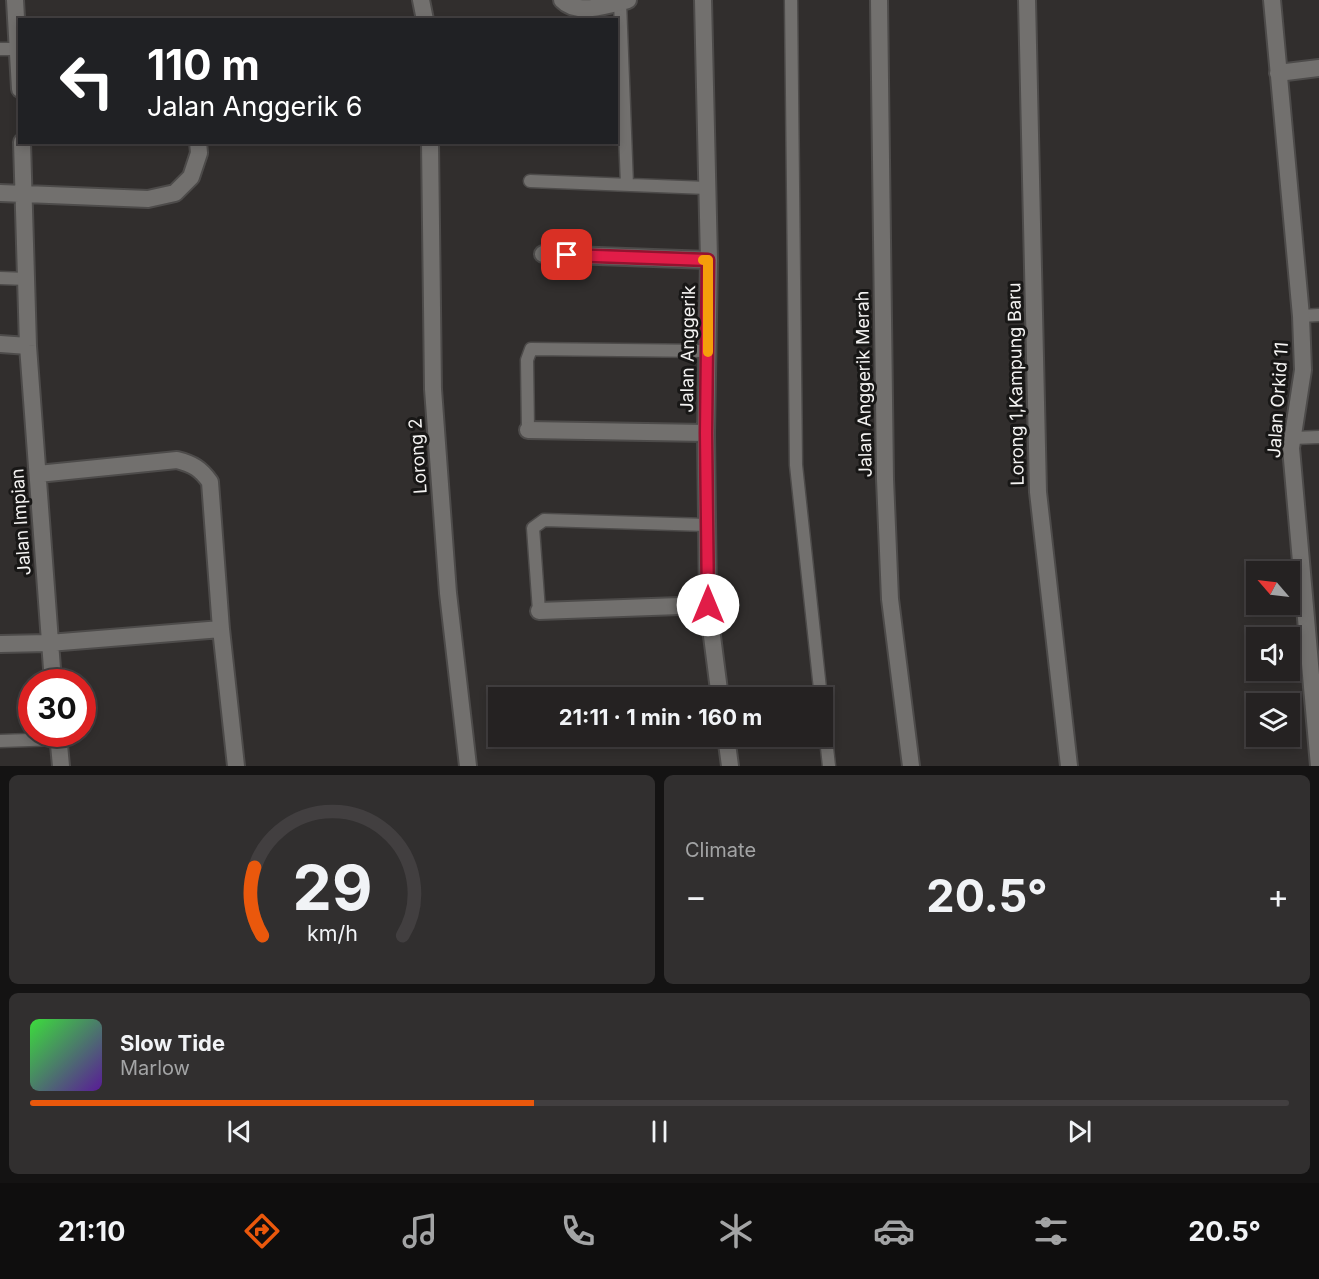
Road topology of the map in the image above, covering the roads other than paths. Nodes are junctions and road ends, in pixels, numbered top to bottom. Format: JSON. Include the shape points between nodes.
{"nodes":[{"id":1,"x":15,"y":0,"type":"edge"},
{"id":2,"x":421,"y":0,"type":"edge"},
{"id":3,"x":562,"y":0,"type":"edge"},
{"id":4,"x":703,"y":0,"type":"edge"},
{"id":5,"x":791,"y":0,"type":"edge"},
{"id":6,"x":879,"y":0,"type":"edge"},
{"id":7,"x":1027,"y":0,"type":"edge"},
{"id":8,"x":1272,"y":0,"type":"edge"},
{"id":9,"x":624,"y":1,"type":"edge"},
{"id":10,"x":425,"y":18,"type":"edge"},
{"id":11,"x":18,"y":37,"type":"edge"},
{"id":12,"x":0,"y":49,"type":"edge"},
{"id":13,"x":18,"y":49,"type":"edge"},
{"id":14,"x":1319,"y":68,"type":"edge"},
{"id":15,"x":1278,"y":72,"type":"junction"},
{"id":16,"x":22,"y":144,"type":"edge"},
{"id":17,"x":198,"y":144,"type":"edge"},
{"id":18,"x":430,"y":144,"type":"edge"},
{"id":19,"x":530,"y":181,"type":"dead end"},
{"id":20,"x":627,"y":185,"type":"junction"},
{"id":21,"x":707,"y":189,"type":"junction"},
{"id":22,"x":0,"y":193,"type":"edge"},
{"id":23,"x":25,"y":194,"type":"junction"},
{"id":24,"x":543,"y":254,"type":"dead end"},
{"id":25,"x":708,"y":260,"type":"junction"},
{"id":26,"x":0,"y":278,"type":"edge"},
{"id":27,"x":27,"y":279,"type":"junction"},
{"id":28,"x":1319,"y":315,"type":"edge"},
{"id":29,"x":1301,"y":316,"type":"junction"},
{"id":30,"x":0,"y":344,"type":"edge"},
{"id":31,"x":28,"y":346,"type":"junction"},
{"id":32,"x":708,"y":351,"type":"junction"},
{"id":33,"x":528,"y":430,"type":"joint"},
{"id":34,"x":706,"y":433,"type":"junction"},
{"id":35,"x":1319,"y":437,"type":"edge"},
{"id":36,"x":1293,"y":438,"type":"junction"},
{"id":37,"x":38,"y":474,"type":"junction"},
{"id":38,"x":707,"y":525,"type":"junction"},
{"id":39,"x":708,"y":605,"type":"junction"},
{"id":40,"x":539,"y":611,"type":"joint"},
{"id":41,"x":221,"y":629,"type":"junction"},
{"id":42,"x":49,"y":643,"type":"junction"},
{"id":43,"x":0,"y":644,"type":"edge"},
{"id":44,"x":52,"y":669,"type":"edge"},
{"id":45,"x":719,"y":687,"type":"edge"},
{"id":46,"x":821,"y":687,"type":"edge"},
{"id":47,"x":18,"y":739,"type":"edge"},
{"id":48,"x":0,"y":741,"type":"edge"},
{"id":49,"x":60,"y":747,"type":"edge"},
{"id":50,"x":727,"y":747,"type":"edge"},
{"id":51,"x":827,"y":747,"type":"edge"},
{"id":52,"x":61,"y":766,"type":"edge"},
{"id":53,"x":236,"y":766,"type":"edge"},
{"id":54,"x":468,"y":766,"type":"edge"},
{"id":55,"x":730,"y":766,"type":"edge"},
{"id":56,"x":829,"y":766,"type":"edge"},
{"id":57,"x":911,"y":766,"type":"edge"},
{"id":58,"x":1069,"y":766,"type":"edge"},
{"id":59,"x":1318,"y":766,"type":"edge"}],
"edges":[{"from":1,"to":11,"type":"street"},
{"from":2,"to":10,"type":"street"},
{"from":3,"to":9,"type":"street","via":[[579,9]]},
{"from":4,"to":21,"type":"street","name":"Jalan Anggerik"},
{"from":5,"to":46,"type":"lane","via":[[796,465]]},
{"from":6,"to":57,"type":"street","name":"Jalan Anggerik Merah","via":[[890,599]]},
{"from":7,"to":58,"type":"street","name":"Lorong 1,Kampung Baru","via":[[1038,492]]},
{"from":8,"to":15,"type":"street","name":"Jalan Orkid 11"},
{"from":9,"to":20,"type":"lane"},
{"from":12,"to":13,"type":"lane"},
{"from":14,"to":15,"type":"street"},
{"from":15,"to":29,"type":"street","name":"Jalan Orkid 11"},
{"from":16,"to":23,"type":"street","name":"Jalan Impian"},
{"from":17,"to":23,"type":"street","via":[[191,177],[175,193],[148,199]]},
{"from":18,"to":54,"type":"street","name":"Lorong 2","via":[[433,389],[448,593]]},
{"from":19,"to":20,"type":"lane"},
{"from":20,"to":21,"type":"lane"},
{"from":21,"to":25,"type":"street","name":"Jalan Anggerik"},
{"from":22,"to":23,"type":"street"},
{"from":23,"to":27,"type":"street","name":"Jalan Impian"},
{"from":24,"to":25,"type":"street"},
{"from":25,"to":32,"type":"street","name":"Jalan Anggerik"},
{"from":26,"to":27,"type":"lane"},
{"from":27,"to":31,"type":"street","name":"Jalan Impian"},
{"from":28,"to":29,"type":"lane"},
{"from":29,"to":36,"type":"street","name":"Jalan Orkid 11","via":[[1303,370]]},
{"from":30,"to":31,"type":"street"},
{"from":31,"to":37,"type":"street","name":"Jalan Impian"},
{"from":32,"to":33,"type":"lane","via":[[531,349],[527,360]]},
{"from":32,"to":34,"type":"street","name":"Jalan Anggerik"},
{"from":33,"to":34,"type":"street"},
{"from":34,"to":38,"type":"street","name":"Jalan Anggerik"},
{"from":35,"to":36,"type":"lane"},
{"from":36,"to":59,"type":"street","name":"Jalan Orkid 11"},
{"from":37,"to":41,"type":"street","via":[[177,460],[204,472],[210,482]]},
{"from":37,"to":42,"type":"street","name":"Jalan Impian"},
{"from":38,"to":39,"type":"street","name":"Jalan Anggerik"},
{"from":38,"to":40,"type":"lane","via":[[544,520],[533,528]]},
{"from":39,"to":40,"type":"street"},
{"from":39,"to":45,"type":"street","name":"Jalan Anggerik"},
{"from":41,"to":42,"type":"street"},
{"from":41,"to":53,"type":"street"},
{"from":42,"to":43,"type":"street"},
{"from":42,"to":44,"type":"street","name":"Jalan Impian"},
{"from":47,"to":48,"type":"lane"},
{"from":49,"to":52,"type":"street"},
{"from":50,"to":55,"type":"street"},
{"from":51,"to":56,"type":"lane"}]}
